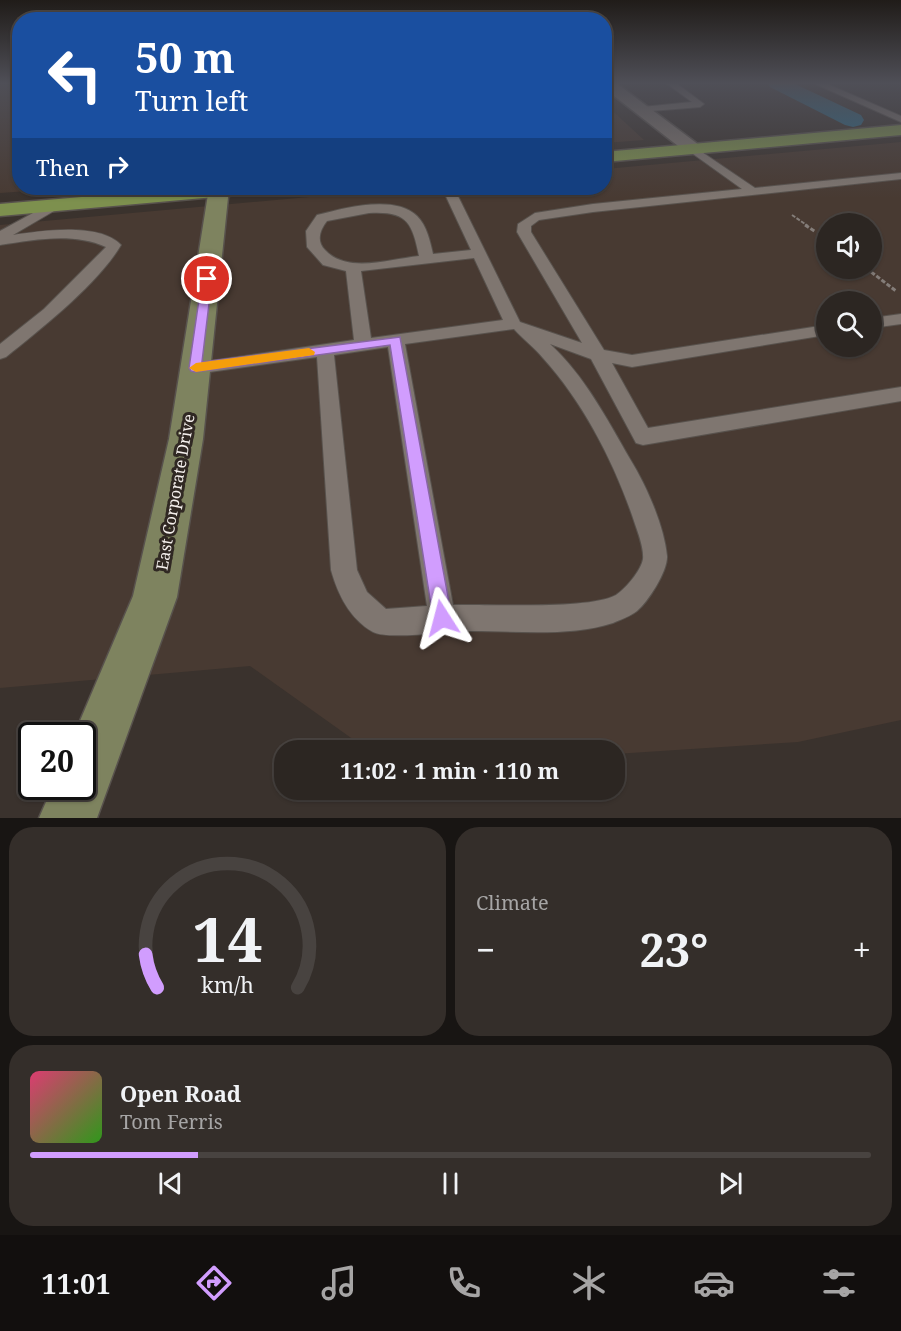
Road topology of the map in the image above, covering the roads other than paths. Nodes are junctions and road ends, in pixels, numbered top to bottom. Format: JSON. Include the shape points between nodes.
{"nodes":[{"id":1,"x":657,"y":121,"type":"edge"},
{"id":2,"x":901,"y":130,"type":"edge"},
{"id":3,"x":693,"y":149,"type":"junction"},
{"id":4,"x":612,"y":154,"type":"edge"},
{"id":5,"x":901,"y":176,"type":"edge"},
{"id":6,"x":754,"y":192,"type":"junction"},
{"id":7,"x":157,"y":195,"type":"edge"},
{"id":8,"x":228,"y":195,"type":"edge"},
{"id":9,"x":451,"y":195,"type":"edge"},
{"id":10,"x":55,"y":205,"type":"junction"},
{"id":11,"x":0,"y":210,"type":"edge"},
{"id":12,"x":0,"y":239,"type":"edge"},
{"id":13,"x":479,"y":253,"type":"junction"},
{"id":14,"x":427,"y":259,"type":"junction"},
{"id":15,"x":352,"y":268,"type":"junction"},
{"id":16,"x":901,"y":319,"type":"edge"},
{"id":17,"x":882,"y":322,"type":"edge"},
{"id":18,"x":517,"y":326,"type":"junction"},
{"id":19,"x":816,"y":332,"type":"edge"},
{"id":20,"x":396,"y":340,"type":"junction"},
{"id":21,"x":363,"y":345,"type":"junction"},
{"id":22,"x":325,"y":350,"type":"junction"},
{"id":23,"x":0,"y":353,"type":"edge"},
{"id":24,"x":598,"y":355,"type":"junction"},
{"id":25,"x":195,"y":368,"type":"junction"},
{"id":26,"x":901,"y":394,"type":"edge"},
{"id":27,"x":442,"y":618,"type":"junction"},
{"id":28,"x":96,"y":746,"type":"edge"},
{"id":29,"x":75,"y":800,"type":"edge"},
{"id":30,"x":68,"y":818,"type":"edge"}],
"edges":[{"from":1,"to":3,"type":"street"},
{"from":2,"to":3,"type":"main road"},
{"from":3,"to":4,"type":"main road"},
{"from":3,"to":6,"type":"lane"},
{"from":5,"to":6,"type":"lane"},
{"from":6,"to":24,"type":"lane","via":[[593,208],[535,217],[525,224],[524,232]]},
{"from":7,"to":10,"type":"main road"},
{"from":8,"to":25,"type":"street","name":"East Corporate Drive"},
{"from":9,"to":13,"type":"lane"},
{"from":10,"to":11,"type":"main road"},
{"from":10,"to":12,"type":"lane"},
{"from":12,"to":23,"type":"lane","via":[[61,232],[100,238],[114,245],[50,313]]},
{"from":13,"to":14,"type":"lane"},
{"from":13,"to":18,"type":"lane"},
{"from":14,"to":15,"type":"lane"},
{"from":14,"to":15,"type":"lane","via":[[417,226],[400,211],[360,210],[322,218],[313,231],[314,248],[328,262]]},
{"from":15,"to":21,"type":"lane"},
{"from":16,"to":17,"type":"lane"},
{"from":18,"to":20,"type":"lane"},
{"from":18,"to":24,"type":"lane"},
{"from":18,"to":27,"type":"lane","via":[[550,354],[592,410],[632,482],[655,559],[645,582],[627,603],[611,610],[566,617]]},
{"from":19,"to":24,"type":"lane","via":[[632,361]]},
{"from":20,"to":21,"type":"lane"},
{"from":20,"to":27,"type":"lane"},
{"from":21,"to":22,"type":"lane"},
{"from":22,"to":25,"type":"lane"},
{"from":22,"to":27,"type":"lane","via":[[347,584],[360,605],[383,623]]},
{"from":24,"to":26,"type":"lane","via":[[643,436]]},
{"from":25,"to":28,"type":"street","name":"East Corporate Drive","via":[[186,439],[156,597]]},
{"from":29,"to":30,"type":"street"}]}
